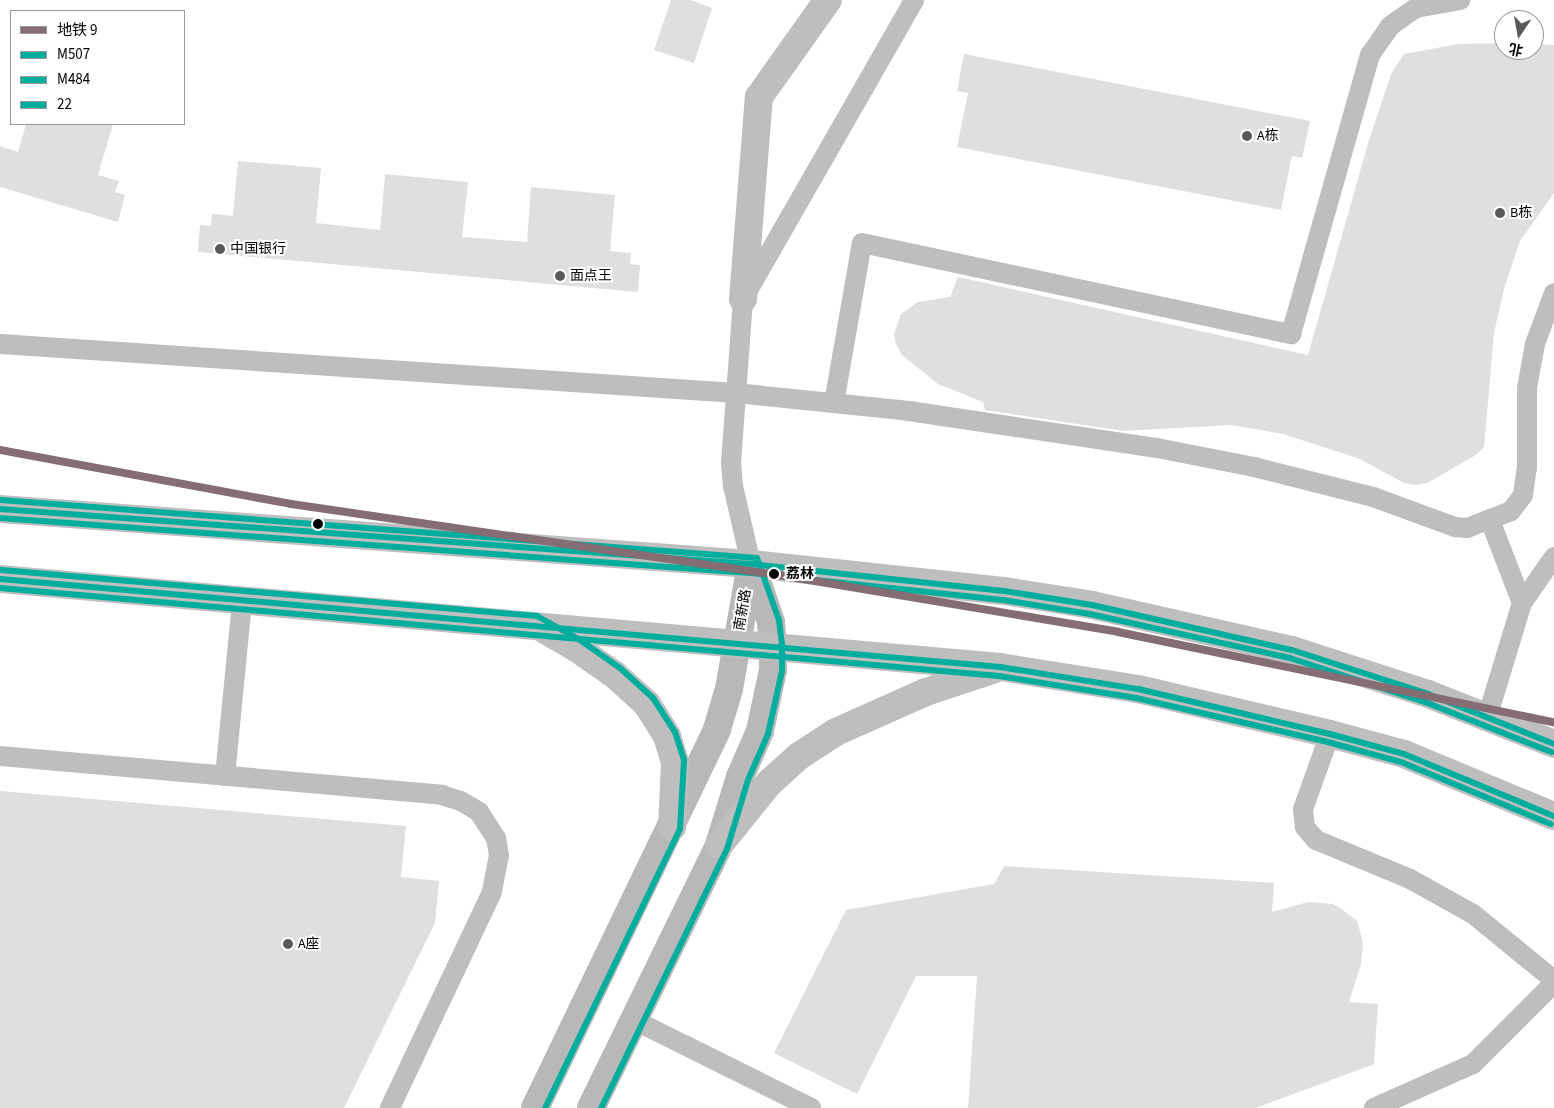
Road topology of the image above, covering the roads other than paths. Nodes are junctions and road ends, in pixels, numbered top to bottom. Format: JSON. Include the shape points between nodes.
{"nodes":[{"id":1,"x":828,"y":0,"type":"edge"},
{"id":2,"x":914,"y":0,"type":"edge"},
{"id":3,"x":1460,"y":0,"type":"edge"},
{"id":4,"x":1554,"y":293,"type":"edge"},
{"id":5,"x":743,"y":299,"type":"junction"},
{"id":6,"x":0,"y":344,"type":"edge"},
{"id":7,"x":736,"y":393,"type":"junction"},
{"id":8,"x":834,"y":403,"type":"junction"},
{"id":9,"x":0,"y":509,"type":"edge"},
{"id":10,"x":1490,"y":520,"type":"junction"},
{"id":11,"x":1554,"y":557,"type":"edge"},
{"id":12,"x":751,"y":564,"type":"junction"},
{"id":13,"x":0,"y":579,"type":"edge"},
{"id":14,"x":242,"y":602,"type":"junction"},
{"id":15,"x":1522,"y":603,"type":"junction"},
{"id":16,"x":535,"y":625,"type":"junction"},
{"id":17,"x":737,"y":643,"type":"junction"},
{"id":18,"x":773,"y":646,"type":"junction"},
{"id":19,"x":1000,"y":667,"type":"junction"},
{"id":20,"x":1487,"y":718,"type":"junction"},
{"id":21,"x":1330,"y":734,"type":"junction"},
{"id":22,"x":1554,"y":744,"type":"edge"},
{"id":23,"x":0,"y":756,"type":"edge"},
{"id":24,"x":225,"y":776,"type":"junction"},
{"id":25,"x":1554,"y":816,"type":"edge"},
{"id":26,"x":672,"y":827,"type":"junction"},
{"id":27,"x":719,"y":845,"type":"junction"},
{"id":28,"x":1554,"y":981,"type":"edge"},
{"id":29,"x":634,"y":1020,"type":"junction"},
{"id":30,"x":390,"y":1108,"type":"edge"},
{"id":31,"x":535,"y":1108,"type":"edge"},
{"id":32,"x":591,"y":1108,"type":"edge"},
{"id":33,"x":811,"y":1108,"type":"edge"},
{"id":34,"x":1374,"y":1108,"type":"edge"}],
"edges":[{"from":1,"to":5,"type":"main road","via":[[758,97]]},
{"from":2,"to":5,"type":"lane"},
{"from":3,"to":8,"type":"lane","via":[[1416,8],[1390,26],[1370,55],[1291,334],[862,243]]},
{"from":4,"to":10,"type":"lane","via":[[1535,344],[1527,388],[1527,468],[1523,495],[1511,511]]},
{"from":5,"to":7,"type":"lane"},
{"from":6,"to":7,"type":"lane"},
{"from":7,"to":8,"type":"lane"},
{"from":7,"to":12,"type":"lane","via":[[732,486]]},
{"from":8,"to":10,"type":"lane","via":[[1047,431],[1254,467],[1372,497],[1455,527],[1466,528]]},
{"from":9,"to":12,"type":"main road"},
{"from":10,"to":15,"type":"lane"},
{"from":11,"to":15,"type":"lane"},
{"from":12,"to":17,"type":"main road","name":"南新路"},
{"from":12,"to":18,"type":"main road","name":"南新路","via":[[771,622]]},
{"from":12,"to":20,"type":"main road","via":[[1004,591],[1188,624],[1292,650],[1428,694]]},
{"from":13,"to":14,"type":"main road"},
{"from":14,"to":16,"type":"main road"},
{"from":14,"to":24,"type":"lane"},
{"from":15,"to":20,"type":"lane"},
{"from":16,"to":17,"type":"main road"},
{"from":16,"to":26,"type":"main road","via":[[584,652],[648,704],[666,736],[674,762]]},
{"from":17,"to":18,"type":"main road"},
{"from":17,"to":26,"type":"main road","name":"南新路","via":[[719,722]]},
{"from":18,"to":19,"type":"main road"},
{"from":18,"to":27,"type":"main road","name":"南新路","via":[[773,670],[764,716],[740,777]]},
{"from":19,"to":21,"type":"main road","via":[[1138,689]]},
{"from":19,"to":27,"type":"main road","via":[[926,692],[836,732],[799,756],[769,783]]},
{"from":20,"to":22,"type":"main road"},
{"from":21,"to":25,"type":"main road","via":[[1404,754]]},
{"from":21,"to":28,"type":"lane","via":[[1304,809],[1305,827],[1316,840],[1410,879],[1473,914]]},
{"from":23,"to":24,"type":"lane"},
{"from":24,"to":30,"type":"lane","via":[[442,795],[461,801],[490,825],[499,855],[490,900]]},
{"from":26,"to":31,"type":"main road","name":"南新路"},
{"from":27,"to":29,"type":"main road","name":"南新路"},
{"from":28,"to":34,"type":"lane","via":[[1473,1064]]},
{"from":29,"to":32,"type":"main road","name":"南新路"},
{"from":29,"to":33,"type":"lane"}]}
